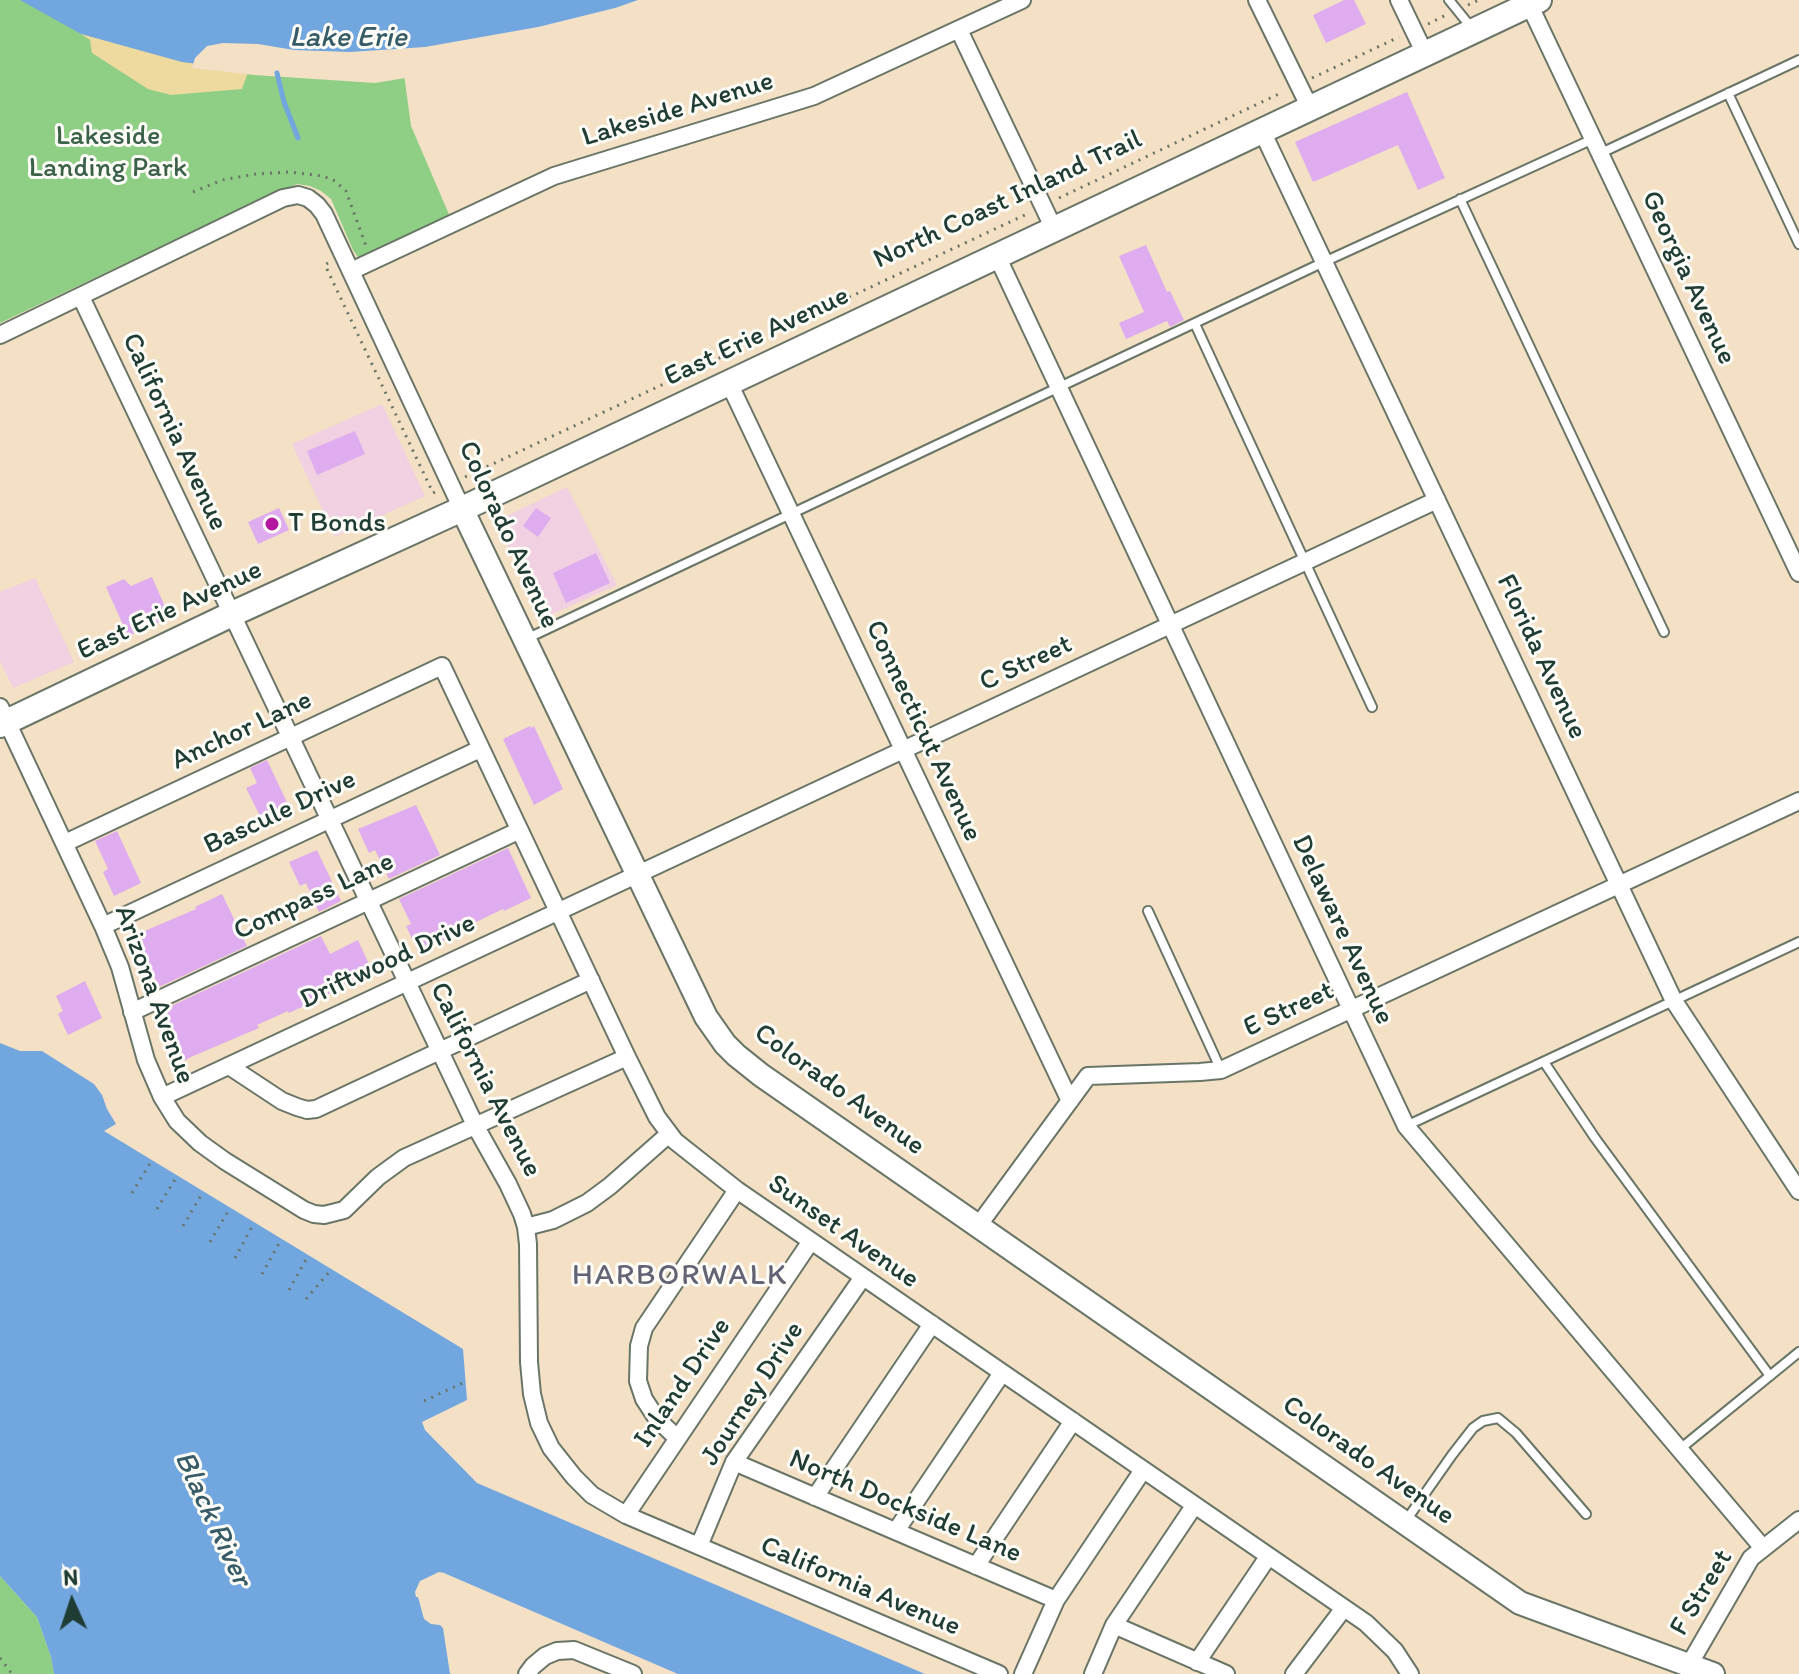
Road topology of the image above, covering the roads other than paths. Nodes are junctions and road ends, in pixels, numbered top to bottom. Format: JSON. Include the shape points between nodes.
{"nodes":[{"id":1,"x":1022,"y":0,"type":"edge"},
{"id":2,"x":1257,"y":0,"type":"edge"},
{"id":3,"x":1399,"y":0,"type":"edge"},
{"id":4,"x":1449,"y":0,"type":"edge"},
{"id":5,"x":1523,"y":4,"type":"edge"},
{"id":6,"x":959,"y":30,"type":"junction"},
{"id":7,"x":1474,"y":31,"type":"junction"},
{"id":8,"x":1425,"y":54,"type":"junction"},
{"id":9,"x":1799,"y":60,"type":"edge"},
{"id":10,"x":1728,"y":93,"type":"junction"},
{"id":11,"x":1310,"y":108,"type":"junction"},
{"id":12,"x":1262,"y":131,"type":"junction"},
{"id":13,"x":1597,"y":146,"type":"junction"},
{"id":14,"x":1460,"y":199,"type":"junction"},
{"id":15,"x":1054,"y":229,"type":"junction"},
{"id":16,"x":1799,"y":244,"type":"edge"},
{"id":17,"x":997,"y":256,"type":"junction"},
{"id":18,"x":1324,"y":262,"type":"junction"},
{"id":19,"x":347,"y":264,"type":"junction"},
{"id":20,"x":81,"y":297,"type":"junction"},
{"id":21,"x":1195,"y":324,"type":"junction"},
{"id":22,"x":0,"y":335,"type":"edge"},
{"id":23,"x":729,"y":383,"type":"junction"},
{"id":24,"x":1058,"y":389,"type":"junction"},
{"id":25,"x":1437,"y":500,"type":"junction"},
{"id":26,"x":462,"y":509,"type":"junction"},
{"id":27,"x":793,"y":514,"type":"junction"},
{"id":28,"x":1304,"y":562,"type":"junction"},
{"id":29,"x":1799,"y":573,"type":"edge"},
{"id":30,"x":232,"y":614,"type":"junction"},
{"id":31,"x":1170,"y":625,"type":"junction"},
{"id":32,"x":1664,"y":632,"type":"dead end"},
{"id":33,"x":525,"y":640,"type":"junction"},
{"id":34,"x":442,"y":666,"type":"joint"},
{"id":35,"x":1372,"y":707,"type":"dead end"},
{"id":36,"x":2,"y":718,"type":"edge"},
{"id":37,"x":290,"y":737,"type":"junction"},
{"id":38,"x":480,"y":749,"type":"junction"},
{"id":39,"x":903,"y":749,"type":"junction"},
{"id":40,"x":1799,"y":801,"type":"edge"},
{"id":41,"x":329,"y":819,"type":"junction"},
{"id":42,"x":518,"y":831,"type":"junction"},
{"id":43,"x":65,"y":843,"type":"junction"},
{"id":44,"x":636,"y":874,"type":"junction"},
{"id":45,"x":1620,"y":885,"type":"junction"},
{"id":46,"x":368,"y":901,"type":"junction"},
{"id":47,"x":558,"y":911,"type":"junction"},
{"id":48,"x":1148,"y":911,"type":"dead end"},
{"id":49,"x":103,"y":926,"type":"junction"},
{"id":50,"x":1799,"y":942,"type":"edge"},
{"id":51,"x":591,"y":980,"type":"junction"},
{"id":52,"x":407,"y":982,"type":"junction"},
{"id":53,"x":1674,"y":1001,"type":"junction"},
{"id":54,"x":1351,"y":1010,"type":"junction"},
{"id":55,"x":132,"y":1012,"type":"junction"},
{"id":56,"x":440,"y":1052,"type":"junction"},
{"id":57,"x":627,"y":1057,"type":"junction"},
{"id":58,"x":1544,"y":1062,"type":"junction"},
{"id":59,"x":229,"y":1066,"type":"junction"},
{"id":60,"x":1221,"y":1070,"type":"junction"},
{"id":61,"x":162,"y":1097,"type":"junction"},
{"id":62,"x":1070,"y":1101,"type":"junction"},
{"id":63,"x":1406,"y":1126,"type":"junction"},
{"id":64,"x":476,"y":1127,"type":"junction"},
{"id":65,"x":669,"y":1134,"type":"junction"},
{"id":66,"x":737,"y":1190,"type":"junction"},
{"id":67,"x":1799,"y":1191,"type":"edge"},
{"id":68,"x":978,"y":1226,"type":"junction"},
{"id":69,"x":526,"y":1227,"type":"junction"},
{"id":70,"x":811,"y":1241,"type":"junction"},
{"id":71,"x":863,"y":1277,"type":"junction"},
{"id":72,"x":932,"y":1324,"type":"junction"},
{"id":73,"x":1799,"y":1352,"type":"edge"},
{"id":74,"x":1002,"y":1373,"type":"junction"},
{"id":75,"x":1770,"y":1376,"type":"junction"},
{"id":76,"x":1073,"y":1421,"type":"junction"},
{"id":77,"x":677,"y":1438,"type":"junction"},
{"id":78,"x":1679,"y":1449,"type":"junction"},
{"id":79,"x":734,"y":1462,"type":"junction"},
{"id":80,"x":1143,"y":1470,"type":"junction"},
{"id":81,"x":815,"y":1497,"type":"junction"},
{"id":82,"x":1194,"y":1506,"type":"junction"},
{"id":83,"x":1586,"y":1514,"type":"dead end"},
{"id":84,"x":626,"y":1515,"type":"junction"},
{"id":85,"x":1799,"y":1520,"type":"edge"},
{"id":86,"x":1405,"y":1523,"type":"junction"},
{"id":87,"x":896,"y":1531,"type":"junction"},
{"id":88,"x":699,"y":1546,"type":"junction"},
{"id":89,"x":1763,"y":1548,"type":"junction"},
{"id":90,"x":1268,"y":1557,"type":"junction"},
{"id":91,"x":976,"y":1566,"type":"junction"},
{"id":92,"x":1056,"y":1600,"type":"junction"},
{"id":93,"x":1344,"y":1608,"type":"junction"},
{"id":94,"x":1114,"y":1625,"type":"junction"},
{"id":95,"x":1197,"y":1662,"type":"junction"},
{"id":96,"x":1689,"y":1665,"type":"junction"},
{"id":97,"x":527,"y":1674,"type":"edge"},
{"id":98,"x":633,"y":1674,"type":"edge"},
{"id":99,"x":999,"y":1674,"type":"edge"},
{"id":100,"x":1023,"y":1674,"type":"edge"},
{"id":101,"x":1093,"y":1674,"type":"edge"},
{"id":102,"x":1226,"y":1674,"type":"edge"},
{"id":103,"x":1294,"y":1674,"type":"edge"},
{"id":104,"x":1410,"y":1674,"type":"edge"},
{"id":105,"x":1713,"y":1674,"type":"edge"}],
"edges":[{"from":1,"to":6,"type":"street","name":"Lakeside Avenue"},
{"from":2,"to":11,"type":"street"},
{"from":3,"to":8,"type":"street"},
{"from":4,"to":7,"type":"lane"},
{"from":5,"to":7,"type":"main road","name":"East Erie Avenue"},
{"from":5,"to":13,"type":"street","name":"Georgia Avenue"},
{"from":6,"to":15,"type":"street"},
{"from":6,"to":19,"type":"street","name":"Lakeside Avenue","via":[[814,96],[554,176]]},
{"from":7,"to":8,"type":"main road","name":"East Erie Avenue"},
{"from":8,"to":11,"type":"main road","name":"East Erie Avenue"},
{"from":9,"to":10,"type":"lane"},
{"from":10,"to":13,"type":"lane"},
{"from":10,"to":16,"type":"lane"},
{"from":11,"to":12,"type":"main road","name":"East Erie Avenue"},
{"from":12,"to":15,"type":"main road","name":"East Erie Avenue"},
{"from":12,"to":18,"type":"street","name":"Florida Avenue"},
{"from":13,"to":14,"type":"lane"},
{"from":13,"to":29,"type":"street","name":"Georgia Avenue"},
{"from":14,"to":18,"type":"lane"},
{"from":14,"to":32,"type":"lane"},
{"from":15,"to":17,"type":"main road","name":"East Erie Avenue"},
{"from":17,"to":23,"type":"main road","name":"East Erie Avenue"},
{"from":17,"to":24,"type":"street","name":"Delaware Avenue"},
{"from":18,"to":21,"type":"lane"},
{"from":18,"to":25,"type":"street","name":"Florida Avenue"},
{"from":19,"to":20,"type":"street","name":"Colorado Avenue","via":[[324,214],[298,195]]},
{"from":19,"to":26,"type":"street","name":"Colorado Avenue"},
{"from":20,"to":22,"type":"street"},
{"from":20,"to":30,"type":"street","name":"California Avenue"},
{"from":21,"to":24,"type":"lane"},
{"from":21,"to":28,"type":"lane"},
{"from":23,"to":26,"type":"main road","name":"East Erie Avenue"},
{"from":23,"to":27,"type":"street","name":"Connecticut Avenue"},
{"from":24,"to":27,"type":"lane"},
{"from":24,"to":31,"type":"street","name":"Delaware Avenue"},
{"from":25,"to":28,"type":"street","name":"C Street"},
{"from":25,"to":45,"type":"street","name":"Florida Avenue"},
{"from":26,"to":30,"type":"main road","name":"East Erie Avenue"},
{"from":26,"to":33,"type":"main road","name":"Colorado Avenue"},
{"from":27,"to":33,"type":"lane"},
{"from":27,"to":39,"type":"street","name":"Connecticut Avenue"},
{"from":28,"to":31,"type":"street","name":"C Street"},
{"from":28,"to":35,"type":"lane"},
{"from":30,"to":36,"type":"main road","name":"East Erie Avenue"},
{"from":30,"to":37,"type":"street","name":"California Avenue"},
{"from":31,"to":39,"type":"street","name":"C Street"},
{"from":31,"to":54,"type":"street","name":"Delaware Avenue"},
{"from":33,"to":44,"type":"main road","name":"Colorado Avenue"},
{"from":34,"to":37,"type":"street","name":"Anchor Lane"},
{"from":34,"to":38,"type":"street","name":"Sunset Avenue"},
{"from":36,"to":43,"type":"street","name":"Arizona Avenue"},
{"from":37,"to":41,"type":"street","name":"California Avenue"},
{"from":37,"to":43,"type":"street","name":"Anchor Lane"},
{"from":38,"to":41,"type":"street","name":"Bascule Drive"},
{"from":38,"to":42,"type":"street","name":"Sunset Avenue"},
{"from":39,"to":44,"type":"street","name":"C Street"},
{"from":39,"to":62,"type":"street","name":"Connecticut Avenue"},
{"from":40,"to":45,"type":"street","name":"E Street"},
{"from":41,"to":46,"type":"street","name":"California Avenue"},
{"from":41,"to":49,"type":"street","name":"Bascule Drive"},
{"from":42,"to":46,"type":"street","name":"Compass Lane"},
{"from":42,"to":47,"type":"street","name":"Sunset Avenue"},
{"from":43,"to":49,"type":"street","name":"Arizona Avenue"},
{"from":44,"to":47,"type":"street","name":"Driftwood Drive"},
{"from":44,"to":68,"type":"main road","name":"Colorado Avenue","via":[[706,1017],[725,1044],[761,1075]]},
{"from":45,"to":53,"type":"street","name":"Florida Avenue"},
{"from":45,"to":54,"type":"street","name":"E Street"},
{"from":46,"to":52,"type":"street","name":"California Avenue"},
{"from":46,"to":55,"type":"street","name":"Compass Lane"},
{"from":47,"to":51,"type":"street","name":"Sunset Avenue"},
{"from":47,"to":52,"type":"street","name":"Driftwood Drive"},
{"from":48,"to":60,"type":"lane"},
{"from":49,"to":55,"type":"street","name":"Arizona Avenue"},
{"from":50,"to":53,"type":"lane"},
{"from":51,"to":56,"type":"street"},
{"from":51,"to":57,"type":"street","name":"Sunset Avenue"},
{"from":52,"to":56,"type":"street","name":"California Avenue"},
{"from":52,"to":59,"type":"street","name":"Driftwood Drive"},
{"from":53,"to":58,"type":"lane"},
{"from":53,"to":67,"type":"street","name":"Florida Avenue"},
{"from":54,"to":60,"type":"street","name":"E Street"},
{"from":54,"to":63,"type":"street","name":"Delaware Avenue"},
{"from":55,"to":61,"type":"street","name":"Arizona Avenue"},
{"from":56,"to":59,"type":"street","via":[[312,1110],[282,1101]]},
{"from":56,"to":64,"type":"street","name":"California Avenue"},
{"from":57,"to":64,"type":"street"},
{"from":57,"to":65,"type":"street","name":"Sunset Avenue"},
{"from":58,"to":63,"type":"lane"},
{"from":58,"to":75,"type":"lane"},
{"from":59,"to":61,"type":"street","name":"Driftwood Drive"},
{"from":60,"to":62,"type":"street","name":"E Street","via":[[1088,1076]]},
{"from":61,"to":64,"type":"street","name":"Arizona Avenue","via":[[177,1121],[225,1161],[309,1212],[324,1215],[344,1210],[395,1164]]},
{"from":62,"to":68,"type":"street","name":"E Street"},
{"from":63,"to":78,"type":"street","name":"Delaware Avenue"},
{"from":64,"to":69,"type":"street","name":"California Avenue"},
{"from":65,"to":66,"type":"street","name":"Sunset Avenue"},
{"from":65,"to":69,"type":"street","via":[[587,1203]]},
{"from":66,"to":70,"type":"street","name":"Sunset Avenue"},
{"from":66,"to":77,"type":"street","via":[[644,1328],[639,1346],[638,1381],[644,1399]]},
{"from":68,"to":86,"type":"main road","name":"Colorado Avenue"},
{"from":69,"to":84,"type":"street","name":"California Avenue","via":[[529,1362],[539,1423],[574,1477]]},
{"from":70,"to":71,"type":"street","name":"Sunset Avenue"},
{"from":70,"to":77,"type":"street","name":"Inland Drive"},
{"from":71,"to":72,"type":"street","name":"Sunset Avenue"},
{"from":71,"to":79,"type":"street","name":"Journey Drive"},
{"from":72,"to":74,"type":"street","name":"Sunset Avenue"},
{"from":72,"to":81,"type":"street"},
{"from":73,"to":75,"type":"lane"},
{"from":74,"to":76,"type":"street","name":"Sunset Avenue"},
{"from":74,"to":87,"type":"street"},
{"from":75,"to":78,"type":"lane"},
{"from":76,"to":80,"type":"street","name":"Sunset Avenue"},
{"from":76,"to":91,"type":"street"},
{"from":77,"to":84,"type":"street","name":"Inland Drive"},
{"from":78,"to":89,"type":"street","name":"Delaware Avenue"},
{"from":79,"to":81,"type":"street","name":"North Dockside Lane"},
{"from":79,"to":88,"type":"street","name":"Journey Drive"},
{"from":80,"to":82,"type":"street","name":"Sunset Avenue"},
{"from":80,"to":92,"type":"street"},
{"from":81,"to":87,"type":"street","name":"North Dockside Lane"},
{"from":82,"to":90,"type":"street","name":"Sunset Avenue"},
{"from":82,"to":94,"type":"street"},
{"from":83,"to":86,"type":"lane","via":[[1498,1418],[1473,1428]]},
{"from":84,"to":88,"type":"street","name":"California Avenue"},
{"from":85,"to":89,"type":"street","name":"F Street"},
{"from":86,"to":96,"type":"main road","name":"Colorado Avenue","via":[[1520,1603]]},
{"from":87,"to":91,"type":"street","name":"North Dockside Lane"},
{"from":88,"to":99,"type":"street","name":"California Avenue"},
{"from":89,"to":96,"type":"street","name":"F Street","via":[[1751,1558]]},
{"from":90,"to":93,"type":"street","name":"Sunset Avenue"},
{"from":90,"to":95,"type":"street"},
{"from":91,"to":92,"type":"street","name":"North Dockside Lane"},
{"from":92,"to":100,"type":"street"},
{"from":93,"to":103,"type":"street"},
{"from":93,"to":104,"type":"street","name":"Sunset Avenue","via":[[1386,1641]]},
{"from":94,"to":95,"type":"street"},
{"from":94,"to":101,"type":"street"},
{"from":95,"to":102,"type":"street"},
{"from":96,"to":105,"type":"main road","name":"Colorado Avenue"},
{"from":97,"to":98,"type":"street","via":[[545,1656],[574,1650]]}]}
